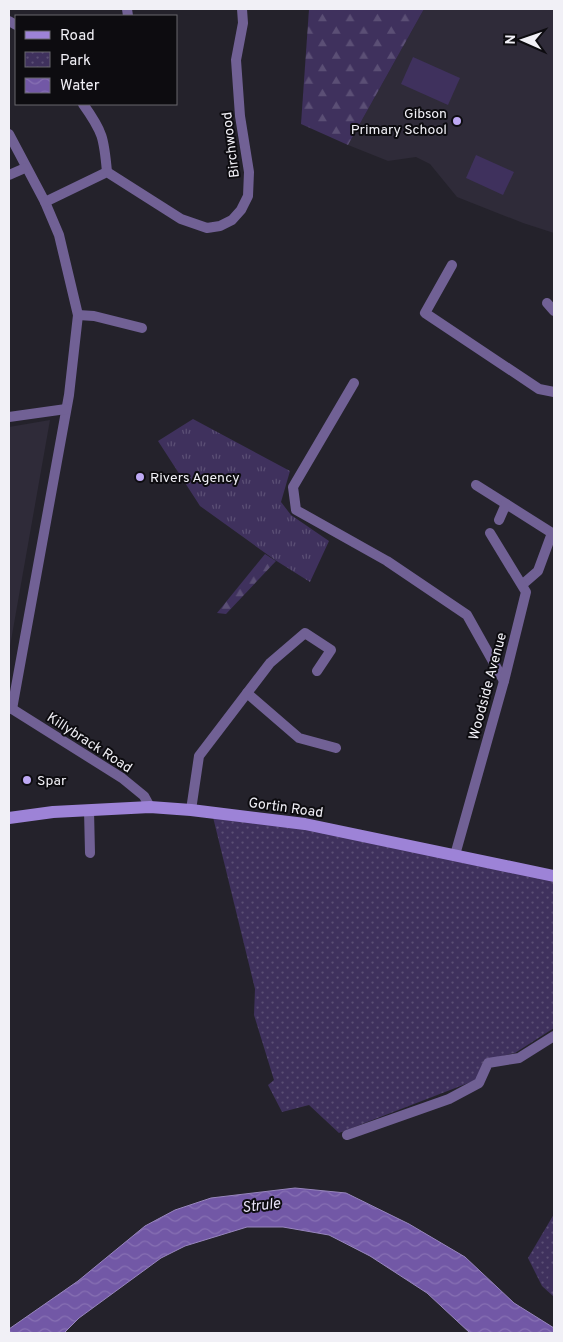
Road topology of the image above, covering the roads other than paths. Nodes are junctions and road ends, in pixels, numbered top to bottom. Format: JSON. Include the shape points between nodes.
{"nodes":[{"id":1,"x":242,"y":9,"type":"edge"},
{"id":2,"x":84,"y":105,"type":"edge"},
{"id":3,"x":9,"y":134,"type":"edge"},
{"id":4,"x":25,"y":168,"type":"junction"},
{"id":5,"x":106,"y":172,"type":"junction"},
{"id":6,"x":9,"y":175,"type":"edge"},
{"id":7,"x":45,"y":202,"type":"junction"},
{"id":8,"x":452,"y":265,"type":"dead end"},
{"id":9,"x":78,"y":315,"type":"junction"},
{"id":10,"x":142,"y":328,"type":"dead end"},
{"id":11,"x":354,"y":383,"type":"dead end"},
{"id":12,"x":554,"y":392,"type":"edge"},
{"id":13,"x":66,"y":409,"type":"junction"},
{"id":14,"x":9,"y":417,"type":"edge"},
{"id":15,"x":476,"y":485,"type":"dead end"},
{"id":16,"x":506,"y":504,"type":"junction"},
{"id":17,"x":499,"y":520,"type":"dead end"},
{"id":18,"x":490,"y":533,"type":"dead end"},
{"id":19,"x":523,"y":584,"type":"junction"},
{"id":20,"x":317,"y":671,"type":"dead end"},
{"id":21,"x":504,"y":680,"type":"junction"},
{"id":22,"x":247,"y":693,"type":"junction"},
{"id":23,"x":10,"y":708,"type":"edge"},
{"id":24,"x":336,"y":748,"type":"dead end"},
{"id":25,"x":150,"y":807,"type":"junction"},
{"id":26,"x":89,"y":810,"type":"junction"},
{"id":27,"x":191,"y":810,"type":"junction"},
{"id":28,"x":9,"y":818,"type":"edge"},
{"id":29,"x":90,"y":853,"type":"dead end"},
{"id":30,"x":455,"y":855,"type":"junction"},
{"id":31,"x":554,"y":876,"type":"edge"},
{"id":32,"x":554,"y":1036,"type":"edge"},
{"id":33,"x":347,"y":1135,"type":"dead end"}],
"edges":[{"from":1,"to":5,"type":"street","name":"Birchwood","via":[[243,23],[236,60],[249,172],[248,196],[242,210],[232,220],[207,228],[181,219]]},
{"from":2,"to":5,"type":"street","via":[[100,128]]},
{"from":3,"to":4,"type":"street"},
{"from":4,"to":6,"type":"street"},
{"from":4,"to":7,"type":"street"},
{"from":5,"to":7,"type":"street"},
{"from":7,"to":9,"type":"street","via":[[59,235]]},
{"from":8,"to":12,"type":"street","via":[[425,313],[539,389]]},
{"from":9,"to":10,"type":"street"},
{"from":9,"to":13,"type":"street"},
{"from":11,"to":21,"type":"street","via":[[293,486],[296,510],[387,561],[467,615]]},
{"from":13,"to":14,"type":"street"},
{"from":13,"to":23,"type":"street"},
{"from":15,"to":16,"type":"street"},
{"from":16,"to":17,"type":"street"},
{"from":16,"to":19,"type":"street","via":[[552,533],[538,571]]},
{"from":18,"to":19,"type":"street"},
{"from":19,"to":21,"type":"street","name":"Woodside Avenue","via":[[526,592]]},
{"from":20,"to":22,"type":"street","via":[[331,650],[305,633],[270,663]]},
{"from":21,"to":30,"type":"street","name":"Woodside Avenue"},
{"from":22,"to":24,"type":"street","via":[[299,738]]},
{"from":22,"to":27,"type":"street","via":[[199,756]]},
{"from":23,"to":25,"type":"street","name":"Killybrack Road","via":[[122,778],[144,796]]},
{"from":25,"to":26,"type":"main road","name":"Gortin Road"},
{"from":25,"to":27,"type":"main road","name":"Gortin Road"},
{"from":26,"to":28,"type":"main road","name":"Gortin Road"},
{"from":26,"to":29,"type":"street"},
{"from":27,"to":30,"type":"main road","name":"Gortin Road","via":[[305,824]]},
{"from":30,"to":31,"type":"main road","name":"Gortin Road"},
{"from":32,"to":33,"type":"street","via":[[518,1058],[488,1063],[479,1083],[456,1095]]}]}
